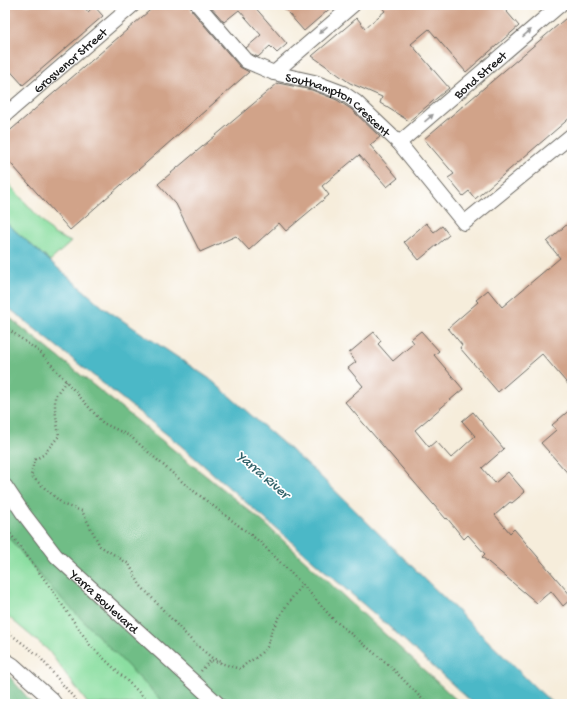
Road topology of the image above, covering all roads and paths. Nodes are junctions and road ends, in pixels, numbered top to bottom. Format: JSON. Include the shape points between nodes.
{"nodes":[{"id":1,"x":133,"y":5,"type":"edge"},
{"id":2,"x":198,"y":5,"type":"edge"},
{"id":3,"x":353,"y":5,"type":"edge"},
{"id":4,"x":560,"y":5,"type":"edge"},
{"id":5,"x":274,"y":73,"type":"junction"},
{"id":6,"x":5,"y":114,"type":"edge"},
{"id":7,"x":572,"y":135,"type":"edge"},
{"id":8,"x":399,"y":143,"type":"junction"},
{"id":9,"x":5,"y":327,"type":"edge"},
{"id":10,"x":66,"y":381,"type":"junction"},
{"id":11,"x":5,"y":486,"type":"edge"},
{"id":12,"x":5,"y":528,"type":"edge"},
{"id":13,"x":302,"y":584,"type":"junction"},
{"id":14,"x":5,"y":630,"type":"edge"},
{"id":15,"x":5,"y":660,"type":"edge"},
{"id":16,"x":221,"y":663,"type":"junction"},
{"id":17,"x":198,"y":674,"type":"dead end"},
{"id":18,"x":55,"y":704,"type":"edge"},
{"id":19,"x":79,"y":704,"type":"edge"},
{"id":20,"x":150,"y":704,"type":"edge"},
{"id":21,"x":218,"y":704,"type":"edge"},
{"id":22,"x":427,"y":704,"type":"edge"}],
"edges":[{"from":1,"to":6,"type":"street","name":"Grosvenor Street"},
{"from":2,"to":5,"type":"street","name":"Southampton Crescent","via":[[246,61]]},
{"from":3,"to":5,"type":"street","one_way":true},
{"from":8,"to":4,"type":"street","name":"Bond Street","one_way":true},
{"from":5,"to":8,"type":"street","name":"Southampton Crescent","via":[[314,82],[343,93]]},
{"from":7,"to":8,"type":"street","name":"Southampton Crescent","via":[[464,223]]},
{"from":9,"to":10,"type":"path","via":[[41,353]]},
{"from":10,"to":13,"type":"path","via":[[103,423],[130,436],[186,485],[260,542]]},
{"from":10,"to":16,"type":"path","via":[[55,396],[59,436],[43,455],[34,460],[31,476],[64,505],[82,511],[100,546],[129,564],[140,585],[191,640]]},
{"from":11,"to":21,"type":"street","name":"Yarra Boulevard","via":[[56,556]]},
{"from":12,"to":20,"type":"path","via":[[90,645]]},
{"from":13,"to":16,"type":"path","via":[[272,630],[267,647],[257,657],[240,669]]},
{"from":13,"to":22,"type":"path","via":[[333,619],[390,666]]},
{"from":14,"to":19,"type":"path","via":[[38,655]]},
{"from":15,"to":18,"type":"street"},
{"from":16,"to":17,"type":"path","via":[[211,660]]}]}
